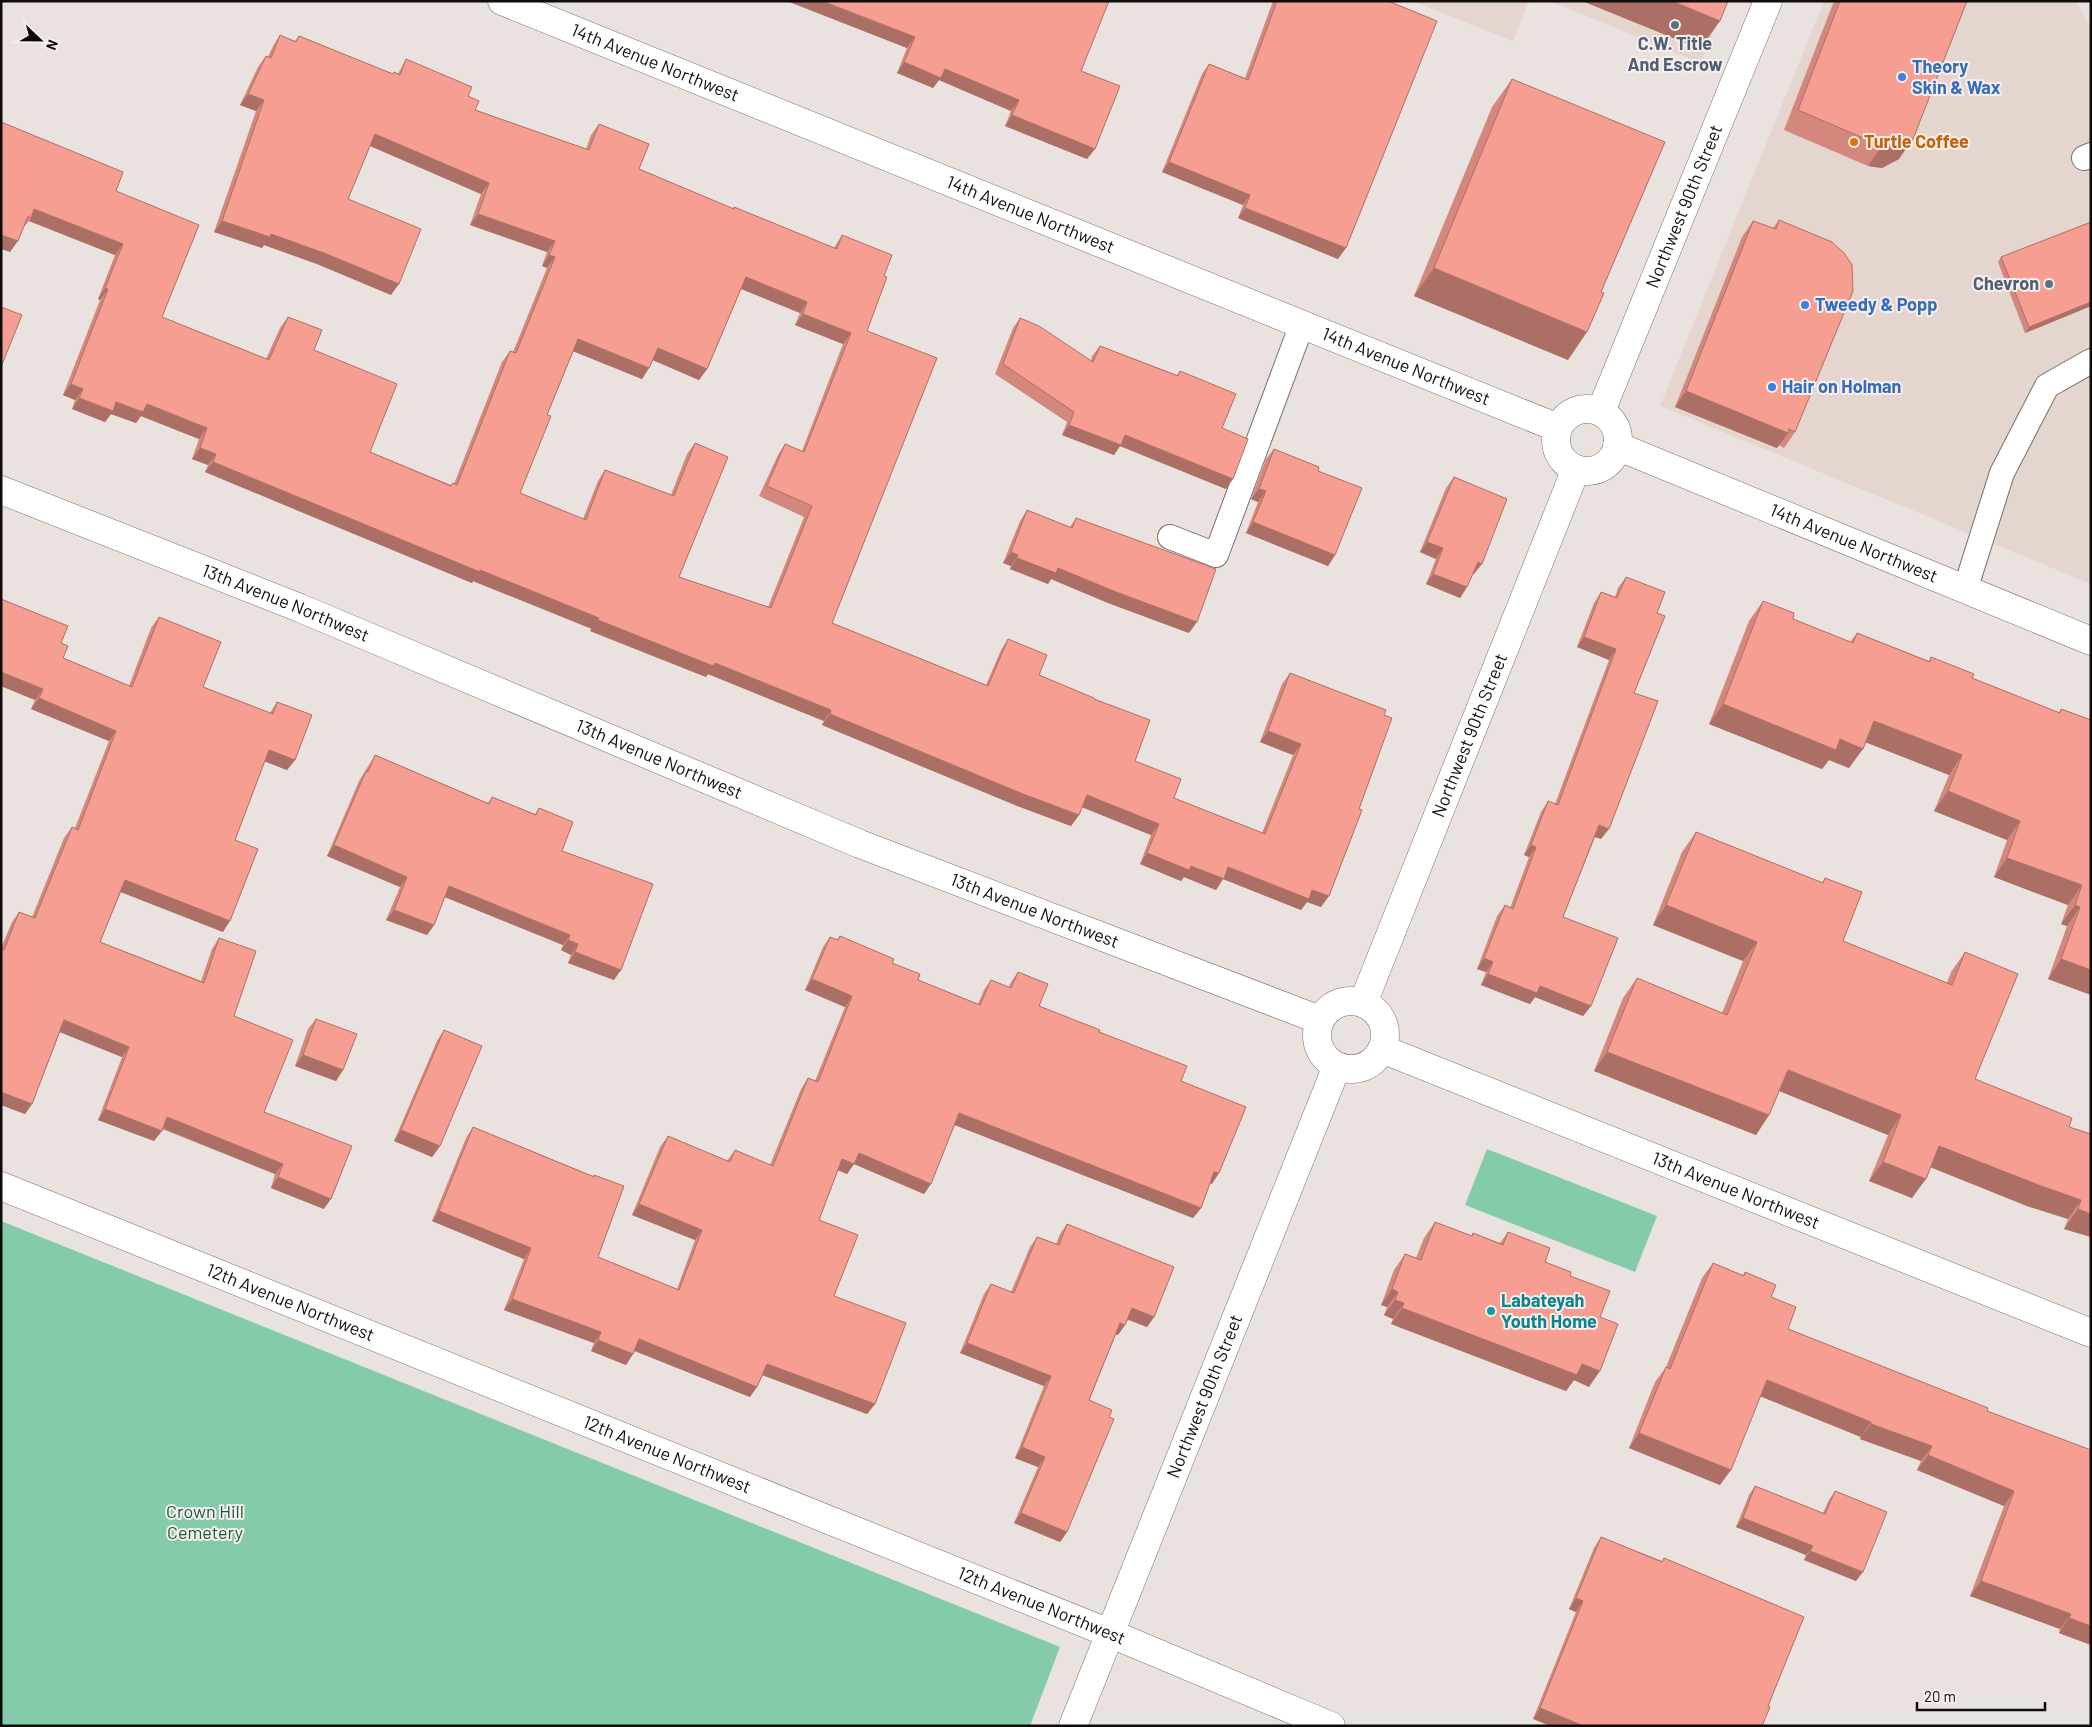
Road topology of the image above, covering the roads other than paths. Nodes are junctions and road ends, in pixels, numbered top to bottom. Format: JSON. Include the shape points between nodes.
{"nodes":[{"id":1,"x":502,"y":1,"type":"edge"},
{"id":2,"x":1768,"y":1,"type":"edge"},
{"id":3,"x":1302,"y":324,"type":"junction"},
{"id":4,"x":2091,"y":361,"type":"edge"},
{"id":5,"x":1600,"y":411,"type":"junction"},
{"id":6,"x":1558,"y":428,"type":"junction"},
{"id":7,"x":1617,"y":446,"type":"junction"},
{"id":8,"x":1576,"y":469,"type":"junction"},
{"id":9,"x":1,"y":490,"type":"edge"},
{"id":10,"x":1170,"y":537,"type":"dead end"},
{"id":11,"x":1964,"y":590,"type":"junction"},
{"id":12,"x":2091,"y":641,"type":"edge"},
{"id":13,"x":1363,"y":1003,"type":"junction"},
{"id":14,"x":1320,"y":1020,"type":"junction"},
{"id":15,"x":1382,"y":1049,"type":"junction"},
{"id":16,"x":1337,"y":1066,"type":"junction"},
{"id":17,"x":1,"y":1186,"type":"edge"},
{"id":18,"x":2091,"y":1333,"type":"edge"},
{"id":19,"x":1109,"y":1633,"type":"junction"},
{"id":20,"x":1073,"y":1726,"type":"edge"},
{"id":21,"x":1331,"y":1726,"type":"edge"}],
"edges":[{"from":1,"to":3,"type":"street","name":"14th Avenue Northwest"},
{"from":2,"to":5,"type":"street","name":"Northwest 90th Street"},
{"from":3,"to":6,"type":"street","name":"14th Avenue Northwest"},
{"from":3,"to":10,"type":"lane","via":[[1216,555]]},
{"from":4,"to":11,"type":"lane","via":[[2048,386],[2002,473]]},
{"from":5,"to":6,"type":"street","via":[[1576,410]]},
{"from":5,"to":7,"type":"street","via":[[1612,420],[1619,440]]},
{"from":6,"to":8,"type":"street","via":[[1557,451]]},
{"from":7,"to":8,"type":"street","via":[[1611,460],[1602,467],[1592,471]]},
{"from":7,"to":11,"type":"street","name":"14th Avenue Northwest"},
{"from":8,"to":13,"type":"street","name":"Northwest 90th Street"},
{"from":9,"to":14,"type":"street","name":"13th Avenue Northwest","via":[[300,608],[860,844]]},
{"from":11,"to":12,"type":"street","name":"14th Avenue Northwest"},
{"from":13,"to":14,"type":"street","via":[[1356,1000],[1332,1005]]},
{"from":13,"to":15,"type":"street","via":[[1383,1022],[1386,1032]]},
{"from":14,"to":16,"type":"street","via":[[1316,1036],[1318,1047],[1324,1057]]},
{"from":15,"to":16,"type":"street","via":[[1363,1067]]},
{"from":15,"to":18,"type":"street","name":"13th Avenue Northwest"},
{"from":16,"to":19,"type":"street","name":"Northwest 90th Street"},
{"from":17,"to":19,"type":"street","name":"12th Avenue Northwest"},
{"from":19,"to":20,"type":"street","name":"Northwest 90th Street"},
{"from":19,"to":21,"type":"street","name":"12th Avenue Northwest"}]}
